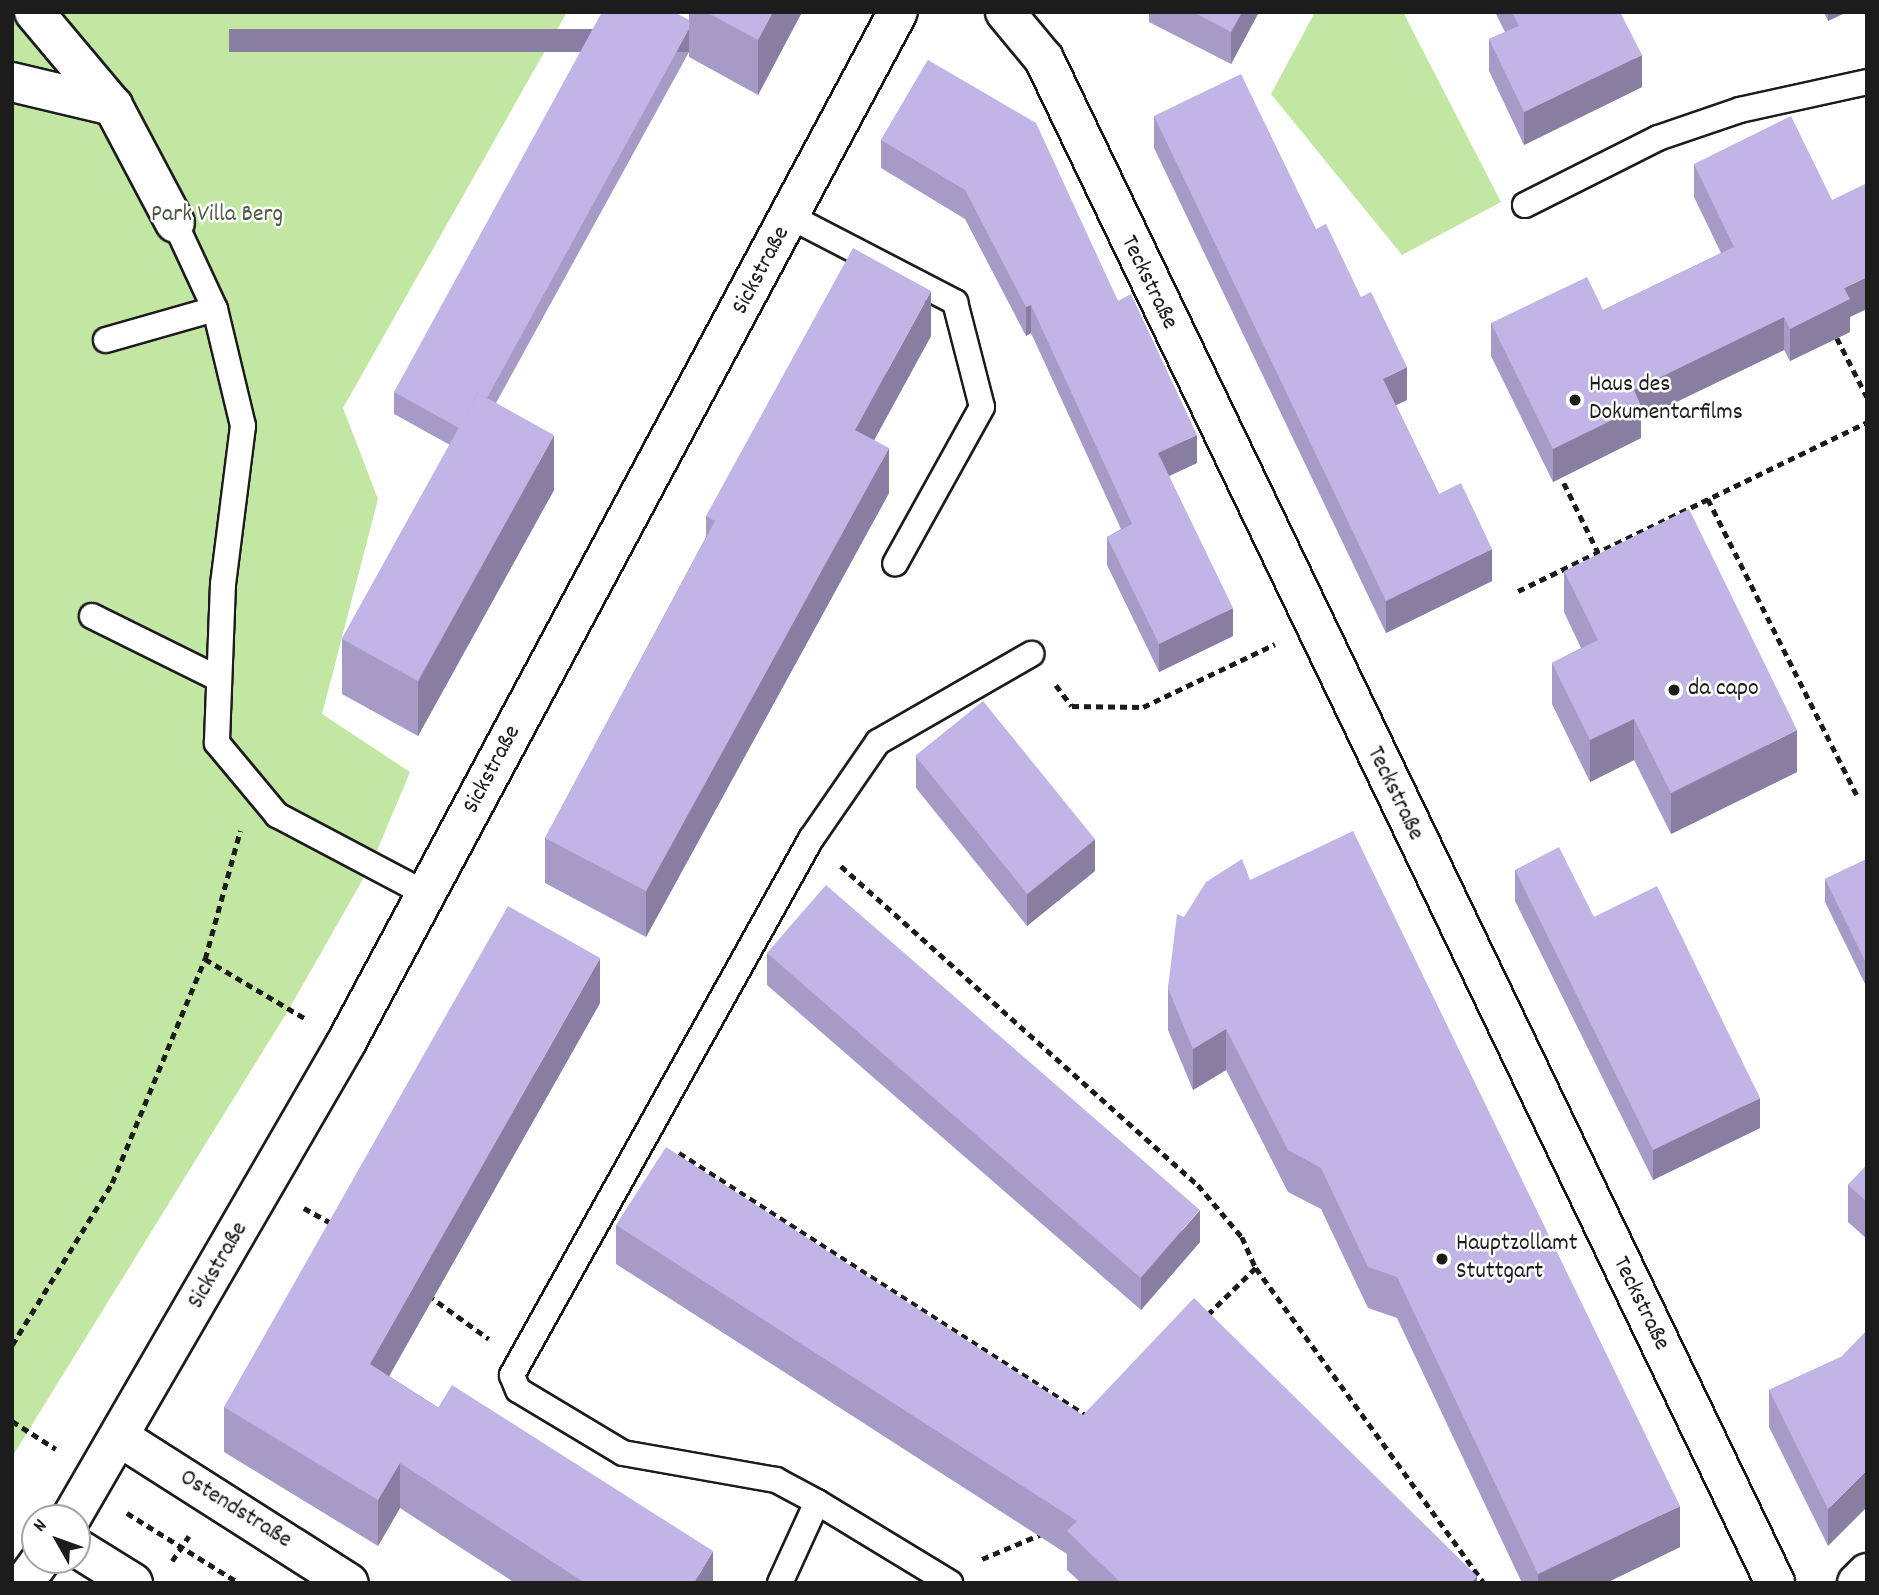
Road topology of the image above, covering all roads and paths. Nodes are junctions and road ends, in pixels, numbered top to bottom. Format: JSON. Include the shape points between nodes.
{"nodes":[{"id":1,"x":34,"y":12,"type":"edge"},
{"id":2,"x":898,"y":12,"type":"edge"},
{"id":3,"x":1005,"y":12,"type":"edge"},
{"id":4,"x":12,"y":82,"type":"edge"},
{"id":5,"x":1867,"y":82,"type":"edge"},
{"id":6,"x":113,"y":106,"type":"junction"},
{"id":7,"x":1525,"y":205,"type":"dead end"},
{"id":8,"x":791,"y":217,"type":"junction"},
{"id":9,"x":175,"y":223,"type":"joint"},
{"id":10,"x":215,"y":309,"type":"junction"},
{"id":11,"x":1837,"y":338,"type":"edge"},
{"id":12,"x":106,"y":340,"type":"dead end"},
{"id":13,"x":1867,"y":397,"type":"edge"},
{"id":14,"x":1867,"y":422,"type":"edge"},
{"id":15,"x":1564,"y":482,"type":"edge"},
{"id":16,"x":1708,"y":499,"type":"junction"},
{"id":17,"x":1598,"y":552,"type":"junction"},
{"id":18,"x":894,"y":564,"type":"dead end"},
{"id":19,"x":1518,"y":591,"type":"dead end"},
{"id":20,"x":92,"y":616,"type":"dead end"},
{"id":21,"x":1314,"y":625,"type":"junction"},
{"id":22,"x":1031,"y":654,"type":"joint"},
{"id":23,"x":217,"y":678,"type":"junction"},
{"id":24,"x":252,"y":785,"type":"junction"},
{"id":25,"x":1857,"y":795,"type":"dead end"},
{"id":26,"x":811,"y":839,"type":"junction"},
{"id":27,"x":426,"y":894,"type":"junction"},
{"id":28,"x":205,"y":959,"type":"junction"},
{"id":29,"x":294,"y":1012,"type":"dead end"},
{"id":30,"x":646,"y":1132,"type":"junction"},
{"id":31,"x":264,"y":1186,"type":"junction"},
{"id":32,"x":346,"y":1231,"type":"edge"},
{"id":33,"x":1256,"y":1268,"type":"junction"},
{"id":34,"x":421,"y":1286,"type":"edge"},
{"id":35,"x":1202,"y":1320,"type":"edge"},
{"id":36,"x":12,"y":1345,"type":"edge"},
{"id":37,"x":519,"y":1358,"type":"junction"},
{"id":38,"x":1104,"y":1412,"type":"edge"},
{"id":39,"x":121,"y":1438,"type":"junction"},
{"id":40,"x":214,"y":1497,"type":"junction"},
{"id":41,"x":817,"y":1502,"type":"junction"},
{"id":42,"x":80,"y":1504,"type":"edge"},
{"id":43,"x":91,"y":1509,"type":"edge"},
{"id":44,"x":1049,"y":1528,"type":"edge"},
{"id":45,"x":182,"y":1546,"type":"junction"},
{"id":46,"x":91,"y":1554,"type":"edge"},
{"id":47,"x":1867,"y":1573,"type":"edge"},
{"id":48,"x":148,"y":1578,"type":"edge"},
{"id":49,"x":946,"y":1578,"type":"edge"},
{"id":50,"x":239,"y":1583,"type":"edge"},
{"id":51,"x":349,"y":1583,"type":"edge"},
{"id":52,"x":780,"y":1583,"type":"edge"},
{"id":53,"x":1483,"y":1583,"type":"edge"},
{"id":54,"x":1774,"y":1583,"type":"edge"},
{"id":55,"x":1857,"y":1583,"type":"edge"}],
"edges":[{"from":1,"to":6,"type":"street"},
{"from":2,"to":8,"type":"street","name":"Sickstraße"},
{"from":3,"to":21,"type":"street","name":"Teckstraße","via":[[1044,59]]},
{"from":4,"to":6,"type":"street"},
{"from":5,"to":7,"type":"lane","via":[[1740,110],[1658,138]]},
{"from":6,"to":9,"type":"street"},
{"from":8,"to":18,"type":"lane","via":[[955,302],[982,407]]},
{"from":8,"to":27,"type":"street","name":"Sickstraße"},
{"from":9,"to":10,"type":"lane"},
{"from":10,"to":12,"type":"lane"},
{"from":10,"to":23,"type":"lane","via":[[243,426]]},
{"from":11,"to":13,"type":"path"},
{"from":14,"to":16,"type":"path"},
{"from":15,"to":17,"type":"path"},
{"from":16,"to":17,"type":"path"},
{"from":16,"to":25,"type":"path"},
{"from":17,"to":19,"type":"path"},
{"from":20,"to":23,"type":"lane"},
{"from":21,"to":22,"type":"path","via":[[1143,707],[1072,706]]},
{"from":21,"to":54,"type":"street","name":"Teckstraße"},
{"from":22,"to":26,"type":"lane","via":[[878,741]]},
{"from":23,"to":24,"type":"lane","via":[[217,743]]},
{"from":24,"to":27,"type":"lane","via":[[277,815]]},
{"from":24,"to":28,"type":"path"},
{"from":26,"to":30,"type":"lane"},
{"from":26,"to":33,"type":"path","via":[[1198,1185],[1242,1237]]},
{"from":27,"to":31,"type":"street","name":"Sickstraße"},
{"from":28,"to":29,"type":"path"},
{"from":28,"to":36,"type":"path","via":[[112,1183]]},
{"from":30,"to":37,"type":"lane"},
{"from":30,"to":38,"type":"path","via":[[1079,1406],[1094,1422]]},
{"from":31,"to":32,"type":"path"},
{"from":31,"to":39,"type":"street","name":"Sickstraße"},
{"from":33,"to":35,"type":"path"},
{"from":33,"to":53,"type":"path"},
{"from":34,"to":37,"type":"path","via":[[439,1306]]},
{"from":37,"to":41,"type":"lane","via":[[512,1375],[518,1390],[623,1453],[776,1480]]},
{"from":39,"to":40,"type":"street","name":"Ostendstraße"},
{"from":39,"to":42,"type":"street","name":"Sickstraße"},
{"from":40,"to":45,"type":"path"},
{"from":40,"to":51,"type":"street","name":"Ostendstraße"},
{"from":41,"to":49,"type":"lane"},
{"from":41,"to":52,"type":"lane"},
{"from":43,"to":45,"type":"path"},
{"from":44,"to":49,"type":"path","via":[[1040,1537]]},
{"from":45,"to":48,"type":"path"},
{"from":45,"to":50,"type":"path"},
{"from":46,"to":48,"type":"street"},
{"from":47,"to":55,"type":"street"}]}
